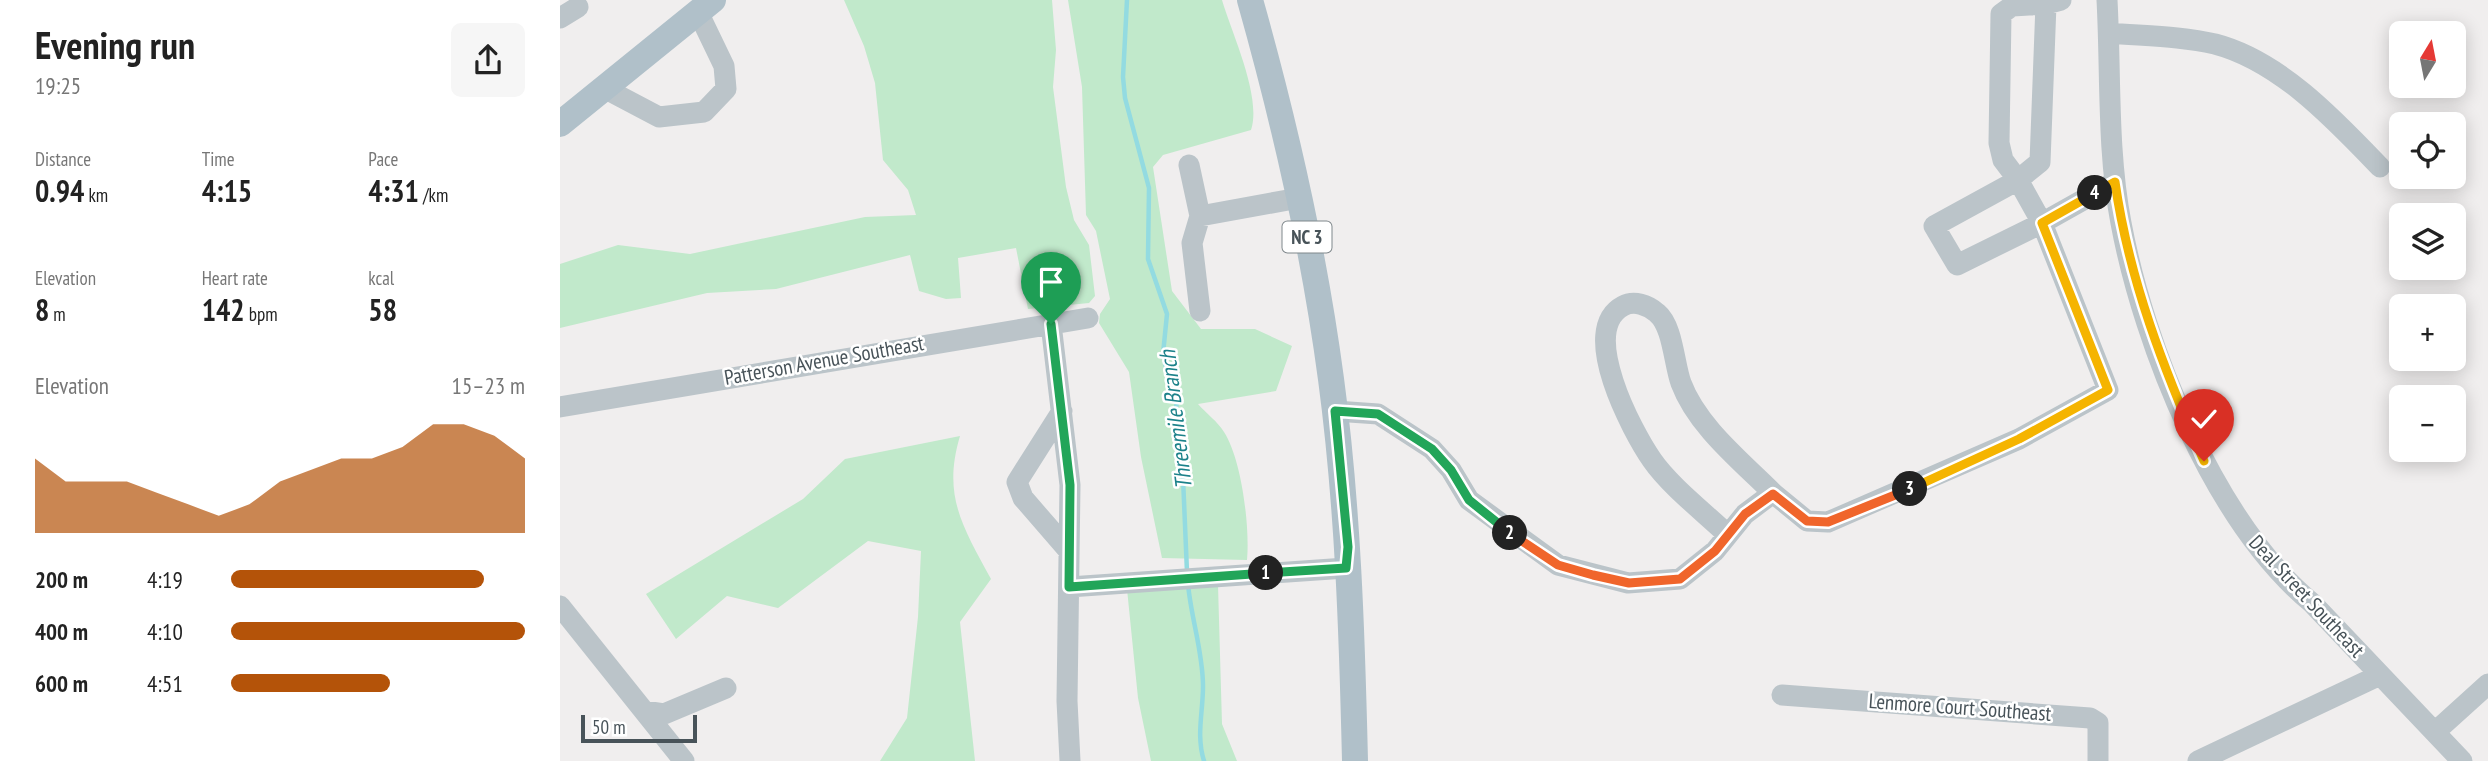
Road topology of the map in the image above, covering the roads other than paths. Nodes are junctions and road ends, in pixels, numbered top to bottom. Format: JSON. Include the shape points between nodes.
{"nodes":[{"id":1,"x":1250,"y":0,"type":"edge"},
{"id":2,"x":2107,"y":0,"type":"edge"},
{"id":3,"x":2053,"y":2,"type":"edge"},
{"id":4,"x":706,"y":6,"type":"edge"},
{"id":5,"x":2109,"y":33,"type":"junction"},
{"id":6,"x":604,"y":88,"type":"junction"},
{"id":7,"x":560,"y":124,"type":"edge"},
{"id":8,"x":1189,"y":165,"type":"dead end"},
{"id":9,"x":2380,"y":167,"type":"dead end"},
{"id":10,"x":2018,"y":180,"type":"junction"},
{"id":11,"x":2115,"y":182,"type":"junction"},
{"id":12,"x":1299,"y":198,"type":"junction"},
{"id":13,"x":1200,"y":216,"type":"junction"},
{"id":14,"x":2042,"y":223,"type":"junction"},
{"id":15,"x":1200,"y":311,"type":"dead end"},
{"id":16,"x":1088,"y":318,"type":"dead end"},
{"id":17,"x":1051,"y":324,"type":"junction"},
{"id":18,"x":560,"y":407,"type":"edge"},
{"id":19,"x":1062,"y":411,"type":"junction"},
{"id":20,"x":1335,"y":411,"type":"junction"},
{"id":21,"x":1773,"y":494,"type":"junction"},
{"id":22,"x":1728,"y":535,"type":"junction"},
{"id":23,"x":1069,"y":551,"type":"junction"},
{"id":24,"x":1346,"y":568,"type":"junction"},
{"id":25,"x":1069,"y":587,"type":"junction"},
{"id":26,"x":564,"y":618,"type":"edge"},
{"id":27,"x":2380,"y":674,"type":"junction"},
{"id":28,"x":2488,"y":684,"type":"edge"},
{"id":29,"x":726,"y":688,"type":"dead end"},
{"id":30,"x":1782,"y":695,"type":"dead end"},
{"id":31,"x":645,"y":711,"type":"junction"},
{"id":32,"x":2435,"y":732,"type":"junction"},
{"id":33,"x":684,"y":761,"type":"edge"},
{"id":34,"x":1070,"y":761,"type":"edge"},
{"id":35,"x":1354,"y":761,"type":"edge"},
{"id":36,"x":2098,"y":761,"type":"edge"},
{"id":37,"x":2198,"y":761,"type":"edge"},
{"id":38,"x":2462,"y":761,"type":"edge"}],
"edges":[{"from":1,"to":12,"type":"main road","number":"NC 3"},
{"from":2,"to":5,"type":"street","name":"Deal Street Southeast"},
{"from":3,"to":10,"type":"street","via":[[2040,162]]},
{"from":3,"to":10,"type":"street","via":[[2012,6],[2001,14],[1999,143],[2003,160]]},
{"from":4,"to":6,"type":"main road"},
{"from":4,"to":6,"type":"street","via":[[726,89],[704,113],[659,117]]},
{"from":5,"to":9,"type":"street","via":[[2201,41],[2243,54],[2289,83]]},
{"from":5,"to":11,"type":"street","name":"Deal Street Southeast"},
{"from":6,"to":7,"type":"main road"},
{"from":8,"to":13,"type":"street"},
{"from":10,"to":14,"type":"street"},
{"from":10,"to":14,"type":"street","via":[[1934,226],[1957,265]]},
{"from":11,"to":14,"type":"street"},
{"from":11,"to":27,"type":"street","name":"Deal Street Southeast","via":[[2143,308],[2166,376],[2204,461],[2242,525],[2284,577]]},
{"from":12,"to":13,"type":"street"},
{"from":12,"to":20,"type":"main road","number":"NC 3"},
{"from":13,"to":15,"type":"street","via":[[1192,243]]},
{"from":14,"to":21,"type":"street","via":[[2108,390],[2019,439],[1828,522],[1807,521]]},
{"from":16,"to":17,"type":"street","name":"Patterson Avenue Southeast"},
{"from":17,"to":18,"type":"street","name":"Patterson Avenue Southeast"},
{"from":17,"to":19,"type":"street"},
{"from":19,"to":23,"type":"street","via":[[1070,485]]},
{"from":19,"to":23,"type":"street","via":[[1017,482],[1023,498]]},
{"from":20,"to":22,"type":"street","via":[[1378,414],[1432,449],[1469,500],[1558,565],[1629,583],[1680,579]]},
{"from":20,"to":24,"type":"main road","number":"NC 3"},
{"from":21,"to":22,"type":"street","via":[[1745,514]]},
{"from":21,"to":22,"type":"street","via":[[1709,429],[1682,385],[1660,315],[1644,304],[1624,305],[1611,316],[1603,342],[1620,404],[1653,462]]},
{"from":23,"to":25,"type":"street"},
{"from":24,"to":25,"type":"street"},
{"from":24,"to":35,"type":"main road","number":"NC 3"},
{"from":25,"to":34,"type":"street"},
{"from":26,"to":31,"type":"street"},
{"from":27,"to":32,"type":"street","name":"Deal Street Southeast"},
{"from":27,"to":37,"type":"street"},
{"from":28,"to":32,"type":"street"},
{"from":29,"to":31,"type":"street","via":[[664,714]]},
{"from":30,"to":36,"type":"street","name":"Lenmore Court Southeast","via":[[2090,718],[2098,723]]},
{"from":31,"to":33,"type":"street"},
{"from":32,"to":38,"type":"street","name":"Deal Street Southeast"}]}
